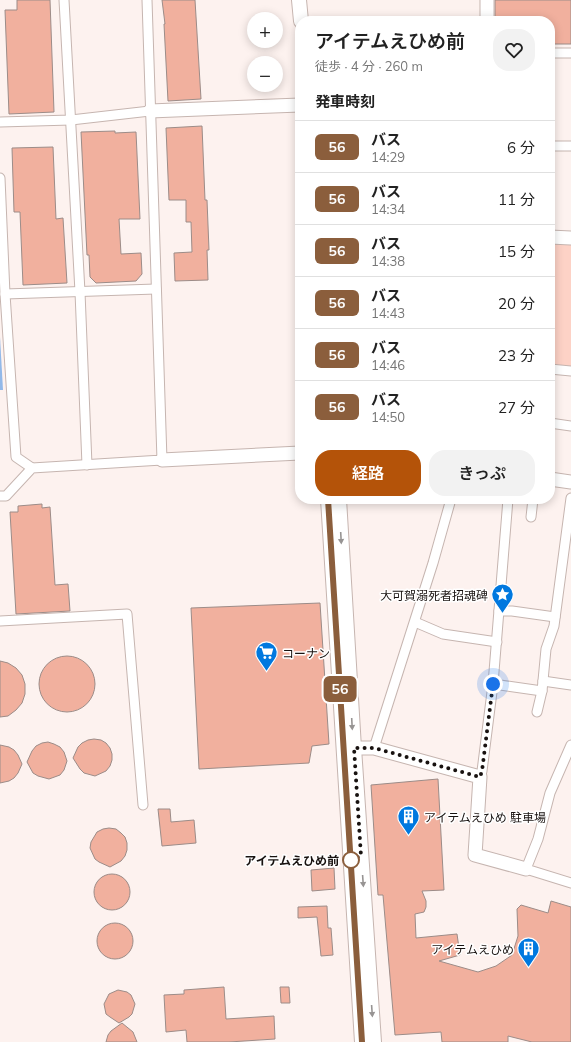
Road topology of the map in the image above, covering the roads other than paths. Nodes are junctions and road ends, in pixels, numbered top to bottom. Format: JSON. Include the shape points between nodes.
{"nodes":[{"id":1,"x":64,"y":0,"type":"edge"},
{"id":2,"x":147,"y":0,"type":"edge"},
{"id":3,"x":299,"y":0,"type":"edge"},
{"id":4,"x":487,"y":0,"type":"edge"},
{"id":5,"x":301,"y":16,"type":"edge"},
{"id":6,"x":487,"y":16,"type":"edge"},
{"id":7,"x":555,"y":53,"type":"edge"},
{"id":8,"x":571,"y":53,"type":"edge"},
{"id":9,"x":295,"y":105,"type":"edge"},
{"id":10,"x":150,"y":111,"type":"junction"},
{"id":11,"x":71,"y":120,"type":"junction"},
{"id":12,"x":0,"y":122,"type":"edge"},
{"id":13,"x":555,"y":146,"type":"edge"},
{"id":14,"x":571,"y":146,"type":"edge"},
{"id":15,"x":0,"y":178,"type":"edge"},
{"id":16,"x":555,"y":238,"type":"edge"},
{"id":17,"x":571,"y":238,"type":"edge"},
{"id":18,"x":156,"y":289,"type":"junction"},
{"id":19,"x":80,"y":292,"type":"junction"},
{"id":20,"x":5,"y":294,"type":"junction"},
{"id":21,"x":555,"y":370,"type":"edge"},
{"id":22,"x":571,"y":372,"type":"edge"},
{"id":23,"x":555,"y":424,"type":"edge"},
{"id":24,"x":571,"y":426,"type":"edge"},
{"id":25,"x":295,"y":453,"type":"edge"},
{"id":26,"x":162,"y":460,"type":"junction"},
{"id":27,"x":87,"y":465,"type":"junction"},
{"id":28,"x":32,"y":468,"type":"junction"},
{"id":29,"x":555,"y":480,"type":"edge"},
{"id":30,"x":571,"y":482,"type":"edge"},
{"id":31,"x":0,"y":496,"type":"edge"},
{"id":32,"x":571,"y":498,"type":"edge"},
{"id":33,"x":328,"y":504,"type":"edge"},
{"id":34,"x":339,"y":504,"type":"edge"},
{"id":35,"x":450,"y":504,"type":"edge"},
{"id":36,"x":508,"y":504,"type":"edge"},
{"id":37,"x":532,"y":504,"type":"edge"},
{"id":38,"x":531,"y":518,"type":"dead end"},
{"id":39,"x":499,"y":611,"type":"junction"},
{"id":40,"x":555,"y":617,"type":"junction"},
{"id":41,"x":0,"y":621,"type":"edge"},
{"id":42,"x":415,"y":622,"type":"junction"},
{"id":43,"x":497,"y":642,"type":"junction"},
{"id":44,"x":543,"y":681,"type":"junction"},
{"id":45,"x":493,"y":684,"type":"junction"},
{"id":46,"x":571,"y":685,"type":"edge"},
{"id":47,"x":542,"y":691,"type":"junction"},
{"id":48,"x":537,"y":712,"type":"dead end"},
{"id":49,"x":571,"y":745,"type":"edge"},
{"id":50,"x":354,"y":748,"type":"junction"},
{"id":51,"x":374,"y":748,"type":"junction"},
{"id":52,"x":480,"y":777,"type":"junction"},
{"id":53,"x":143,"y":805,"type":"dead end"},
{"id":54,"x":526,"y":869,"type":"junction"},
{"id":55,"x":571,"y":883,"type":"edge"},
{"id":56,"x":362,"y":1042,"type":"edge"},
{"id":57,"x":374,"y":1042,"type":"edge"}],
"edges":[{"from":1,"to":11,"type":"street"},
{"from":2,"to":10,"type":"street"},
{"from":3,"to":5,"type":"main road"},
{"from":4,"to":6,"type":"street"},
{"from":7,"to":8,"type":"street"},
{"from":9,"to":10,"type":"street"},
{"from":10,"to":11,"type":"street"},
{"from":10,"to":18,"type":"street"},
{"from":11,"to":12,"type":"street"},
{"from":11,"to":19,"type":"street"},
{"from":13,"to":14,"type":"street"},
{"from":15,"to":20,"type":"street"},
{"from":16,"to":17,"type":"street"},
{"from":18,"to":19,"type":"street"},
{"from":18,"to":26,"type":"street"},
{"from":19,"to":20,"type":"street"},
{"from":19,"to":27,"type":"street"},
{"from":20,"to":28,"type":"street","via":[[16,457]]},
{"from":21,"to":22,"type":"street"},
{"from":23,"to":24,"type":"street"},
{"from":25,"to":26,"type":"street"},
{"from":26,"to":27,"type":"street"},
{"from":27,"to":28,"type":"street"},
{"from":28,"to":31,"type":"street","via":[[6,496]]},
{"from":29,"to":30,"type":"street"},
{"from":32,"to":40,"type":"street"},
{"from":33,"to":56,"type":"main road"},
{"from":34,"to":50,"type":"main road","one_way":true},
{"from":35,"to":42,"type":"street"},
{"from":36,"to":39,"type":"street"},
{"from":37,"to":38,"type":"street"},
{"from":39,"to":40,"type":"street"},
{"from":39,"to":43,"type":"street"},
{"from":40,"to":44,"type":"street","via":[[546,649]]},
{"from":41,"to":53,"type":"street","via":[[127,614]]},
{"from":42,"to":43,"type":"street","via":[[443,634]]},
{"from":42,"to":51,"type":"street"},
{"from":43,"to":45,"type":"street"},
{"from":44,"to":46,"type":"street"},
{"from":44,"to":47,"type":"street"},
{"from":45,"to":47,"type":"street"},
{"from":45,"to":52,"type":"street"},
{"from":47,"to":48,"type":"street"},
{"from":49,"to":54,"type":"street","via":[[550,793],[538,839]]},
{"from":50,"to":51,"type":"street"},
{"from":50,"to":57,"type":"main road","one_way":true},
{"from":51,"to":52,"type":"street"},
{"from":52,"to":54,"type":"street","via":[[475,855]]},
{"from":54,"to":55,"type":"street"}]}
